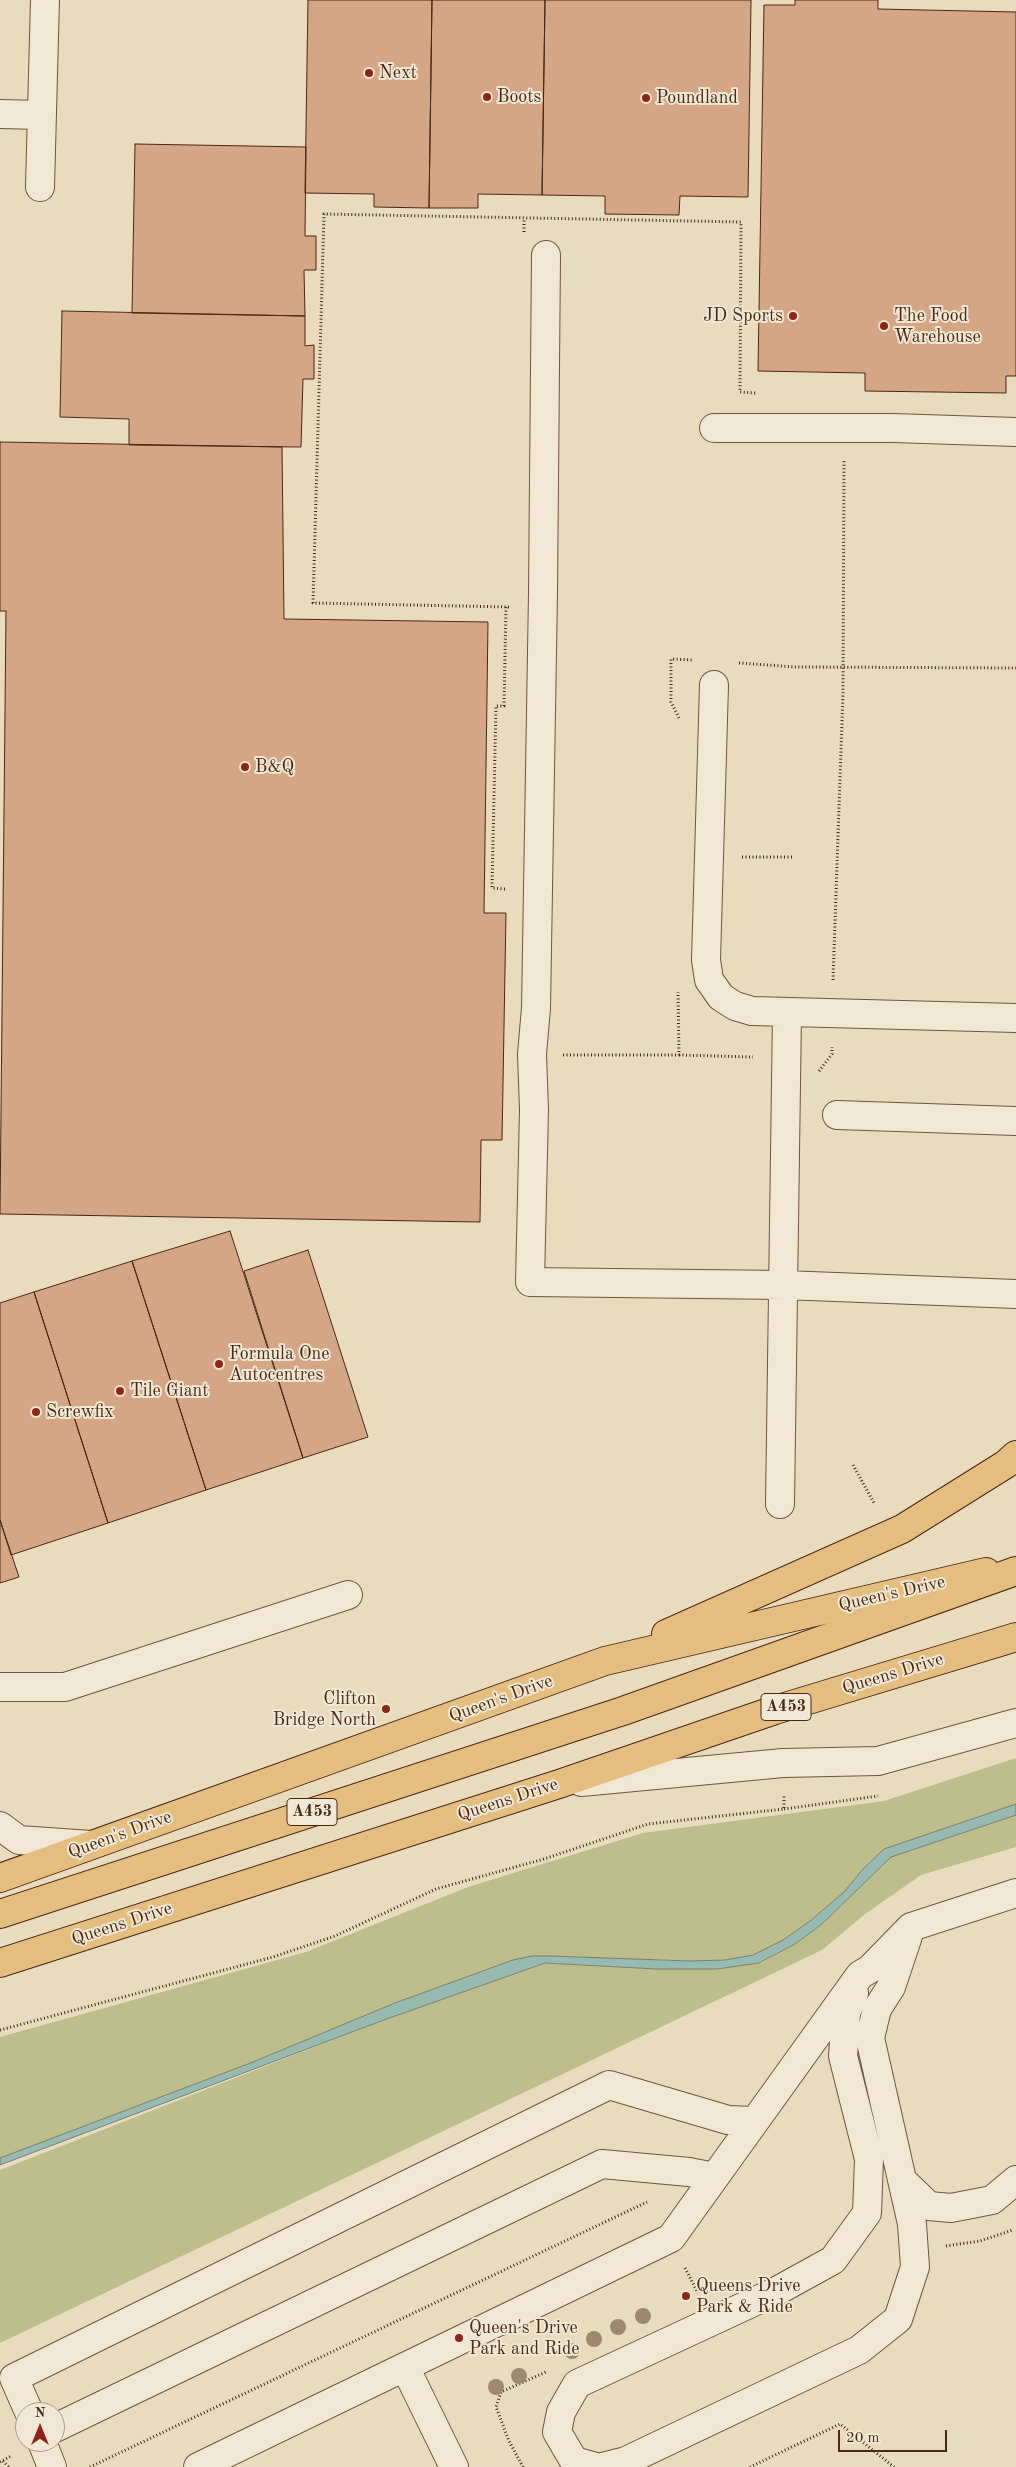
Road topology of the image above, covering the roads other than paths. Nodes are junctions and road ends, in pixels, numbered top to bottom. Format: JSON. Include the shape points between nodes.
{"nodes":[{"id":1,"x":45,"y":0,"type":"edge"},
{"id":2,"x":0,"y":114,"type":"edge"},
{"id":3,"x":41,"y":115,"type":"junction"},
{"id":4,"x":40,"y":186,"type":"dead end"},
{"id":5,"x":546,"y":255,"type":"dead end"},
{"id":6,"x":714,"y":428,"type":"dead end"},
{"id":7,"x":1016,"y":432,"type":"edge"},
{"id":8,"x":714,"y":685,"type":"dead end"},
{"id":9,"x":787,"y":1013,"type":"junction"},
{"id":10,"x":1016,"y":1018,"type":"edge"},
{"id":11,"x":838,"y":1116,"type":"dead end"},
{"id":12,"x":1016,"y":1121,"type":"edge"},
{"id":13,"x":784,"y":1285,"type":"junction"},
{"id":14,"x":1016,"y":1294,"type":"edge"},
{"id":15,"x":1016,"y":1455,"type":"edge"},
{"id":16,"x":780,"y":1504,"type":"dead end"},
{"id":17,"x":1016,"y":1564,"type":"edge"},
{"id":18,"x":1016,"y":1572,"type":"edge"},
{"id":19,"x":348,"y":1595,"type":"dead end"},
{"id":20,"x":1016,"y":1637,"type":"edge"},
{"id":21,"x":605,"y":1661,"type":"junction"},
{"id":22,"x":0,"y":1687,"type":"edge"},
{"id":23,"x":1016,"y":1723,"type":"edge"},
{"id":24,"x":559,"y":1784,"type":"junction"},
{"id":25,"x":0,"y":1826,"type":"edge"},
{"id":26,"x":94,"y":1845,"type":"junction"},
{"id":27,"x":0,"y":1878,"type":"edge"},
{"id":28,"x":1016,"y":1893,"type":"edge"},
{"id":29,"x":0,"y":1914,"type":"edge"},
{"id":30,"x":912,"y":1927,"type":"junction"},
{"id":31,"x":0,"y":1963,"type":"edge"},
{"id":32,"x":860,"y":1975,"type":"junction"},
{"id":33,"x":754,"y":2121,"type":"junction"},
{"id":34,"x":714,"y":2177,"type":"junction"},
{"id":35,"x":1016,"y":2180,"type":"edge"},
{"id":36,"x":903,"y":2181,"type":"junction"},
{"id":37,"x":405,"y":2367,"type":"junction"},
{"id":38,"x":25,"y":2402,"type":"edge"},
{"id":39,"x":65,"y":2423,"type":"edge"},
{"id":40,"x":46,"y":2452,"type":"edge"},
{"id":41,"x":52,"y":2467,"type":"edge"},
{"id":42,"x":198,"y":2467,"type":"edge"},
{"id":43,"x":454,"y":2467,"type":"edge"},
{"id":44,"x":596,"y":2467,"type":"edge"},
{"id":45,"x":602,"y":2467,"type":"edge"}],
"edges":[{"from":1,"to":3,"type":"street"},
{"from":2,"to":3,"type":"street"},
{"from":3,"to":4,"type":"street"},
{"from":5,"to":13,"type":"street","via":[[530,1282]]},
{"from":6,"to":7,"type":"street"},
{"from":8,"to":9,"type":"street","via":[[706,960],[709,980],[721,997],[735,1006],[752,1011]]},
{"from":9,"to":10,"type":"street"},
{"from":9,"to":13,"type":"street"},
{"from":11,"to":12,"type":"street"},
{"from":13,"to":14,"type":"street"},
{"from":13,"to":16,"type":"street"},
{"from":15,"to":21,"type":"main road","via":[[902,1529]]},
{"from":17,"to":21,"type":"main road","name":"Queen's Drive","number":"A453"},
{"from":18,"to":29,"type":"main road","number":"A453","via":[[623,1710]]},
{"from":19,"to":22,"type":"street","via":[[65,1687]]},
{"from":20,"to":24,"type":"main road","name":"Queens Drive","number":"A453","via":[[775,1710]]},
{"from":21,"to":26,"type":"main road","name":"Queen's Drive","number":"A453"},
{"from":23,"to":24,"type":"street","via":[[878,1761],[783,1763]]},
{"from":24,"to":31,"type":"main road","name":"Queens Drive","number":"A453"},
{"from":25,"to":26,"type":"street","via":[[19,1840]]},
{"from":26,"to":27,"type":"main road","name":"Queen's Drive","number":"A453"},
{"from":28,"to":30,"type":"street"},
{"from":30,"to":32,"type":"street"},
{"from":30,"to":36,"type":"street","via":[[891,1987],[877,2009],[870,2038]]},
{"from":32,"to":33,"type":"street"},
{"from":32,"to":44,"type":"street","via":[[846,2013],[843,2056],[869,2159],[867,2213],[834,2260],[774,2292],[577,2384],[561,2412],[557,2432],[574,2461]]},
{"from":33,"to":34,"type":"street"},
{"from":33,"to":38,"type":"street","via":[[728,2120],[609,2085],[14,2378]]},
{"from":34,"to":37,"type":"street","via":[[670,2238]]},
{"from":34,"to":39,"type":"street","via":[[602,2164]]},
{"from":35,"to":36,"type":"street","via":[[992,2200],[951,2208],[929,2206]]},
{"from":36,"to":45,"type":"street","via":[[912,2224],[915,2267],[898,2320],[859,2350],[626,2461]]},
{"from":37,"to":42,"type":"street"},
{"from":37,"to":43,"type":"street"},
{"from":40,"to":41,"type":"street"}]}
